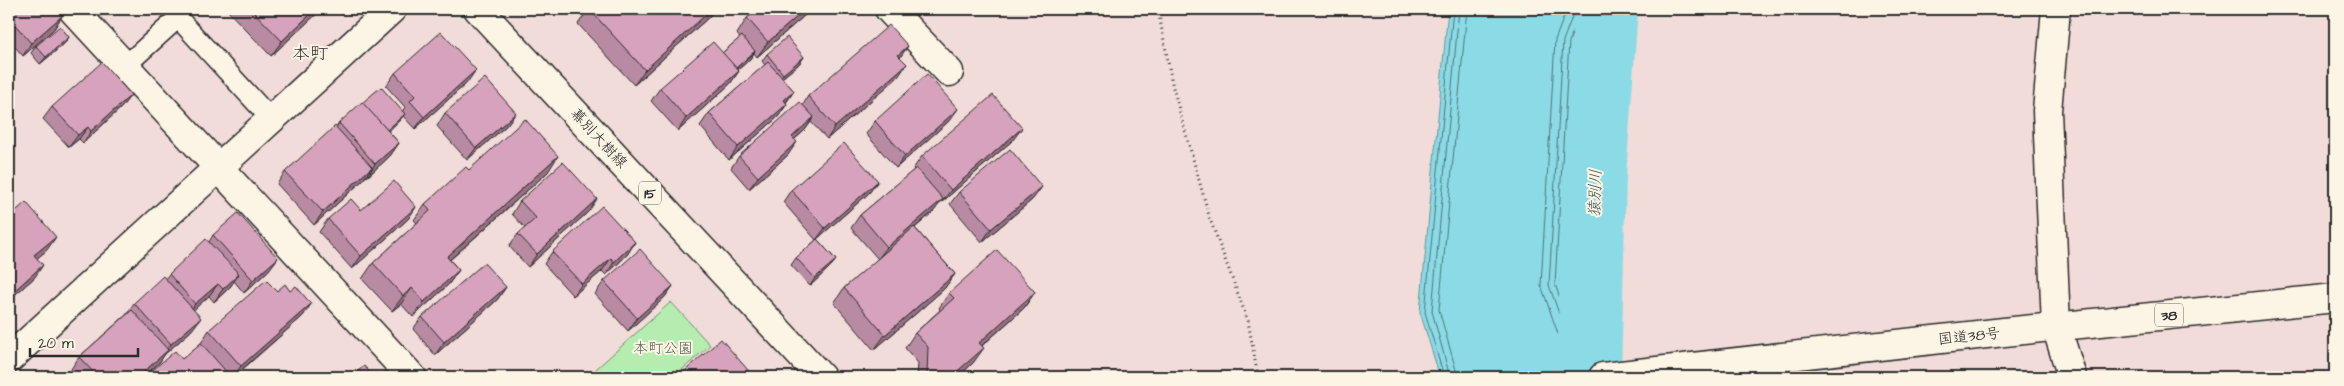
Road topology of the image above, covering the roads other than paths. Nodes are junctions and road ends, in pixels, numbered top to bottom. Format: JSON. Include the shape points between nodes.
{"nodes":[{"id":1,"x":72,"y":9,"type":"edge"},
{"id":2,"x":392,"y":9,"type":"edge"},
{"id":3,"x":478,"y":9,"type":"edge"},
{"id":4,"x":889,"y":9,"type":"edge"},
{"id":5,"x":2056,"y":9,"type":"edge"},
{"id":6,"x":125,"y":66,"type":"junction"},
{"id":7,"x":949,"y":72,"type":"dead end"},
{"id":8,"x":271,"y":119,"type":"junction"},
{"id":9,"x":218,"y":167,"type":"junction"},
{"id":10,"x":2335,"y":298,"type":"edge"},
{"id":11,"x":2056,"y":326,"type":"junction"},
{"id":12,"x":9,"y":359,"type":"edge"},
{"id":13,"x":9,"y":372,"type":"edge"},
{"id":14,"x":14,"y":377,"type":"edge"},
{"id":15,"x":412,"y":377,"type":"edge"},
{"id":16,"x":821,"y":377,"type":"edge"},
{"id":17,"x":1604,"y":377,"type":"edge"},
{"id":18,"x":2072,"y":377,"type":"edge"}],
"edges":[{"from":1,"to":6,"type":"main road"},
{"from":2,"to":8,"type":"main road"},
{"from":3,"to":16,"type":"main road","name":"幕別大樹線","number":"15"},
{"from":4,"to":7,"type":"main road"},
{"from":5,"to":11,"type":"main road","via":[[2047,112]]},
{"from":6,"to":8,"type":"lane","via":[[178,18]]},
{"from":6,"to":9,"type":"main road"},
{"from":8,"to":9,"type":"main road"},
{"from":9,"to":12,"type":"main road"},
{"from":9,"to":15,"type":"main road"},
{"from":10,"to":11,"type":"main road","name":"国道38号","number":"38"},
{"from":11,"to":17,"type":"main road","name":"国道38号","number":"38"},
{"from":11,"to":18,"type":"main road"},
{"from":13,"to":14,"type":"main road"}]}
